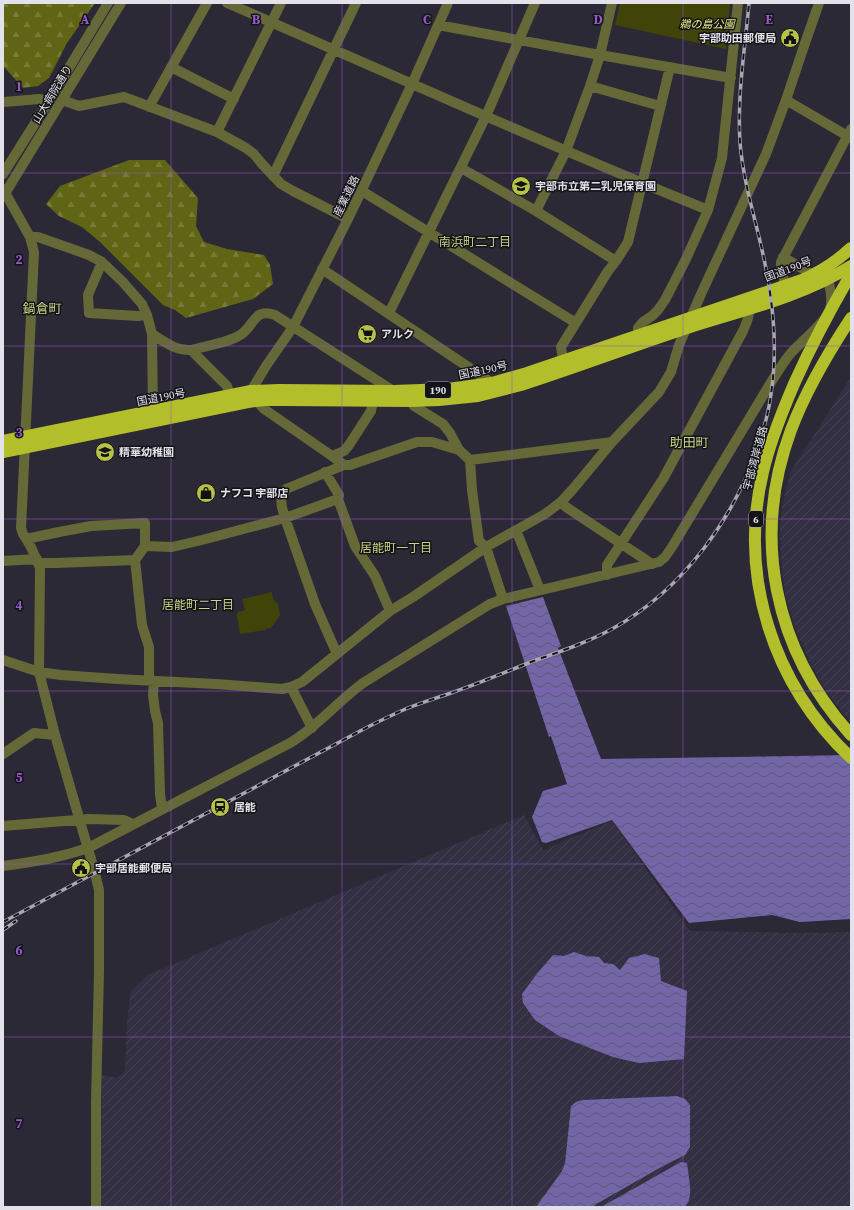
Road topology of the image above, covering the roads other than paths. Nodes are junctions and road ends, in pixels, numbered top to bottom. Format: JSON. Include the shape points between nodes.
{"nodes":[{"id":1,"x":108,"y":3,"type":"edge"},
{"id":2,"x":121,"y":3,"type":"edge"},
{"id":3,"x":207,"y":3,"type":"edge"},
{"id":4,"x":227,"y":3,"type":"edge"},
{"id":5,"x":281,"y":3,"type":"edge"},
{"id":6,"x":356,"y":3,"type":"edge"},
{"id":7,"x":448,"y":3,"type":"edge"},
{"id":8,"x":536,"y":3,"type":"edge"},
{"id":9,"x":612,"y":3,"type":"edge"},
{"id":10,"x":738,"y":3,"type":"edge"},
{"id":11,"x":819,"y":3,"type":"edge"},
{"id":12,"x":271,"y":22,"type":"junction"},
{"id":13,"x":438,"y":25,"type":"junction"},
{"id":14,"x":519,"y":40,"type":"junction"},
{"id":15,"x":333,"y":50,"type":"junction"},
{"id":16,"x":600,"y":55,"type":"junction"},
{"id":17,"x":172,"y":67,"type":"junction"},
{"id":18,"x":670,"y":67,"type":"junction"},
{"id":19,"x":731,"y":78,"type":"junction"},
{"id":20,"x":412,"y":84,"type":"junction"},
{"id":21,"x":590,"y":86,"type":"junction"},
{"id":22,"x":234,"y":99,"type":"junction"},
{"id":23,"x":62,"y":100,"type":"junction"},
{"id":24,"x":786,"y":100,"type":"junction"},
{"id":25,"x":3,"y":101,"type":"edge"},
{"id":26,"x":49,"y":101,"type":"junction"},
{"id":27,"x":660,"y":106,"type":"junction"},
{"id":28,"x":149,"y":107,"type":"junction"},
{"id":29,"x":486,"y":116,"type":"junction"},
{"id":30,"x":217,"y":132,"type":"junction"},
{"id":31,"x":850,"y":134,"type":"edge"},
{"id":32,"x":566,"y":151,"type":"junction"},
{"id":33,"x":461,"y":168,"type":"junction"},
{"id":34,"x":3,"y":174,"type":"edge"},
{"id":35,"x":273,"y":176,"type":"junction"},
{"id":36,"x":642,"y":183,"type":"junction"},
{"id":37,"x":362,"y":191,"type":"junction"},
{"id":38,"x":4,"y":193,"type":"edge"},
{"id":39,"x":708,"y":210,"type":"junction"},
{"id":40,"x":536,"y":212,"type":"junction"},
{"id":41,"x":348,"y":219,"type":"junction"},
{"id":42,"x":428,"y":232,"type":"junction"},
{"id":43,"x":30,"y":237,"type":"junction"},
{"id":44,"x":851,"y":248,"type":"edge"},
{"id":45,"x":783,"y":257,"type":"junction"},
{"id":46,"x":616,"y":261,"type":"junction"},
{"id":47,"x":102,"y":262,"type":"junction"},
{"id":48,"x":851,"y":266,"type":"edge"},
{"id":49,"x":322,"y":269,"type":"junction"},
{"id":50,"x":821,"y":274,"type":"junction"},
{"id":51,"x":851,"y":274,"type":"edge"},
{"id":52,"x":786,"y":285,"type":"junction"},
{"id":53,"x":748,"y":304,"type":"junction"},
{"id":54,"x":389,"y":313,"type":"junction"},
{"id":55,"x":147,"y":315,"type":"junction"},
{"id":56,"x":692,"y":317,"type":"junction"},
{"id":57,"x":851,"y":318,"type":"edge"},
{"id":58,"x":576,"y":323,"type":"junction"},
{"id":59,"x":293,"y":327,"type":"junction"},
{"id":60,"x":686,"y":329,"type":"junction"},
{"id":61,"x":152,"y":334,"type":"junction"},
{"id":62,"x":638,"y":335,"type":"junction"},
{"id":63,"x":191,"y":350,"type":"junction"},
{"id":64,"x":564,"y":365,"type":"junction"},
{"id":65,"x":492,"y":383,"type":"junction"},
{"id":66,"x":394,"y":391,"type":"junction"},
{"id":67,"x":230,"y":396,"type":"junction"},
{"id":68,"x":252,"y":398,"type":"junction"},
{"id":69,"x":373,"y":400,"type":"junction"},
{"id":70,"x":439,"y":400,"type":"junction"},
{"id":71,"x":407,"y":401,"type":"junction"},
{"id":72,"x":153,"y":412,"type":"junction"},
{"id":73,"x":438,"y":421,"type":"junction"},
{"id":74,"x":3,"y":441,"type":"edge"},
{"id":75,"x":26,"y":442,"type":"junction"},
{"id":76,"x":612,"y":442,"type":"junction"},
{"id":77,"x":458,"y":450,"type":"junction"},
{"id":78,"x":3,"y":452,"type":"edge"},
{"id":79,"x":332,"y":456,"type":"junction"},
{"id":80,"x":470,"y":460,"type":"junction"},
{"id":81,"x":344,"y":465,"type":"junction"},
{"id":82,"x":325,"y":472,"type":"junction"},
{"id":83,"x":338,"y":499,"type":"junction"},
{"id":84,"x":561,"y":502,"type":"junction"},
{"id":85,"x":285,"y":518,"type":"junction"},
{"id":86,"x":516,"y":530,"type":"junction"},
{"id":87,"x":26,"y":539,"type":"junction"},
{"id":88,"x":621,"y":544,"type":"junction"},
{"id":89,"x":145,"y":546,"type":"junction"},
{"id":90,"x":486,"y":547,"type":"junction"},
{"id":91,"x":135,"y":560,"type":"junction"},
{"id":92,"x":3,"y":561,"type":"edge"},
{"id":93,"x":37,"y":561,"type":"junction"},
{"id":94,"x":652,"y":564,"type":"junction"},
{"id":95,"x":607,"y":575,"type":"junction"},
{"id":96,"x":540,"y":590,"type":"junction"},
{"id":97,"x":503,"y":599,"type":"junction"},
{"id":98,"x":390,"y":611,"type":"junction"},
{"id":99,"x":337,"y":654,"type":"junction"},
{"id":100,"x":3,"y":660,"type":"edge"},
{"id":101,"x":39,"y":672,"type":"junction"},
{"id":102,"x":152,"y":681,"type":"junction"},
{"id":103,"x":291,"y":687,"type":"junction"},
{"id":104,"x":312,"y":728,"type":"junction"},
{"id":105,"x":55,"y":735,"type":"junction"},
{"id":106,"x":851,"y":735,"type":"edge"},
{"id":107,"x":3,"y":754,"type":"edge"},
{"id":108,"x":851,"y":758,"type":"edge"},
{"id":109,"x":162,"y":809,"type":"junction"},
{"id":110,"x":80,"y":820,"type":"junction"},
{"id":111,"x":133,"y":824,"type":"junction"},
{"id":112,"x":3,"y":826,"type":"edge"},
{"id":113,"x":88,"y":848,"type":"junction"},
{"id":114,"x":3,"y":866,"type":"edge"},
{"id":115,"x":96,"y":1207,"type":"edge"}],
"edges":[{"from":1,"to":26,"type":"street","name":"山大病院通り"},
{"from":2,"to":23,"type":"street","name":"山大病院通り"},
{"from":3,"to":17,"type":"street"},
{"from":4,"to":12,"type":"street"},
{"from":5,"to":12,"type":"street"},
{"from":6,"to":15,"type":"street"},
{"from":7,"to":13,"type":"street","name":"産業道路"},
{"from":8,"to":14,"type":"street"},
{"from":9,"to":16,"type":"street"},
{"from":10,"to":19,"type":"street"},
{"from":11,"to":24,"type":"street"},
{"from":12,"to":15,"type":"street"},
{"from":12,"to":22,"type":"street"},
{"from":13,"to":14,"type":"street"},
{"from":13,"to":20,"type":"street","name":"産業道路"},
{"from":14,"to":16,"type":"street"},
{"from":14,"to":29,"type":"street"},
{"from":15,"to":20,"type":"street"},
{"from":15,"to":35,"type":"street"},
{"from":16,"to":18,"type":"street"},
{"from":16,"to":21,"type":"street"},
{"from":17,"to":22,"type":"street"},
{"from":17,"to":28,"type":"street"},
{"from":18,"to":19,"type":"street"},
{"from":18,"to":27,"type":"street"},
{"from":19,"to":39,"type":"street","via":[[722,158]]},
{"from":20,"to":29,"type":"street"},
{"from":20,"to":37,"type":"street","name":"産業道路"},
{"from":21,"to":27,"type":"street"},
{"from":21,"to":32,"type":"street"},
{"from":22,"to":30,"type":"street"},
{"from":23,"to":28,"type":"street","via":[[79,106],[124,97]]},
{"from":23,"to":38,"type":"street","name":"山大病院通り"},
{"from":24,"to":31,"type":"street"},
{"from":24,"to":56,"type":"street","via":[[766,154]]},
{"from":25,"to":26,"type":"street"},
{"from":26,"to":34,"type":"street","name":"山大病院通り"},
{"from":27,"to":36,"type":"street"},
{"from":28,"to":30,"type":"street"},
{"from":29,"to":32,"type":"street"},
{"from":29,"to":33,"type":"street"},
{"from":30,"to":35,"type":"street","via":[[254,154]]},
{"from":31,"to":45,"type":"street"},
{"from":32,"to":36,"type":"street"},
{"from":32,"to":40,"type":"street"},
{"from":33,"to":40,"type":"street"},
{"from":33,"to":42,"type":"street"},
{"from":35,"to":41,"type":"street","via":[[293,191]]},
{"from":36,"to":39,"type":"street"},
{"from":36,"to":46,"type":"street","via":[[628,242]]},
{"from":37,"to":41,"type":"street","name":"産業道路"},
{"from":37,"to":42,"type":"street"},
{"from":38,"to":43,"type":"street"},
{"from":39,"to":62,"type":"street","via":[[665,300],[638,328]]},
{"from":40,"to":46,"type":"street"},
{"from":41,"to":49,"type":"street","name":"産業道路"},
{"from":42,"to":54,"type":"street"},
{"from":42,"to":58,"type":"street"},
{"from":43,"to":47,"type":"street","via":[[38,237],[89,254]]},
{"from":43,"to":75,"type":"street","via":[[34,262]]},
{"from":44,"to":50,"type":"highway","name":"国道190号","number":"190"},
{"from":45,"to":50,"type":"street"},
{"from":45,"to":52,"type":"street","via":[[781,272]]},
{"from":46,"to":58,"type":"street"},
{"from":47,"to":55,"type":"street","via":[[142,304]]},
{"from":47,"to":55,"type":"street","via":[[88,294],[89,313]]},
{"from":48,"to":50,"type":"highway","name":"国道190号","number":"190"},
{"from":49,"to":54,"type":"street"},
{"from":49,"to":59,"type":"street","name":"産業道路"},
{"from":50,"to":52,"type":"highway","name":"国道190号","number":"190"},
{"from":50,"to":53,"type":"highway","name":"国道190号","number":"190","via":[[803,290]]},
{"from":50,"to":94,"type":"street","via":[[831,295],[830,311],[790,354],[672,547],[665,557]]},
{"from":51,"to":108,"type":"highway","name":"宇部湾岸道路","number":"6","bridge":true,"via":[[815,338],[784,406],[772,440],[760,486],[755,548],[762,605],[779,656],[813,715]]},
{"from":52,"to":53,"type":"highway","name":"国道190号","number":"190"},
{"from":53,"to":56,"type":"highway","name":"国道190号","number":"190"},
{"from":53,"to":60,"type":"highway","name":"国道190号","number":"190"},
{"from":53,"to":88,"type":"street","via":[[748,320],[743,331],[667,472]]},
{"from":54,"to":65,"type":"street"},
{"from":55,"to":61,"type":"street"},
{"from":56,"to":60,"type":"street"},
{"from":56,"to":62,"type":"highway","name":"国道190号","number":"190"},
{"from":57,"to":106,"type":"highway","number":"6","via":[[814,379],[791,431],[782,460],[772,520],[773,569],[778,600],[786,626],[816,690]]},
{"from":58,"to":64,"type":"street","via":[[561,347]]},
{"from":59,"to":63,"type":"street","via":[[275,315],[259,315],[243,333]]},
{"from":59,"to":66,"type":"street"},
{"from":59,"to":68,"type":"street","name":"産業道路","via":[[266,366]]},
{"from":60,"to":64,"type":"highway","name":"国道190号","number":"190"},
{"from":60,"to":76,"type":"street","via":[[660,392]]},
{"from":61,"to":63,"type":"street","via":[[177,348]]},
{"from":61,"to":72,"type":"street"},
{"from":62,"to":64,"type":"highway","name":"国道190号","number":"190"},
{"from":63,"to":67,"type":"street","via":[[227,386]]},
{"from":64,"to":65,"type":"highway","name":"国道190号","number":"190"},
{"from":64,"to":70,"type":"highway","name":"国道190号","number":"190","via":[[521,385],[478,396]]},
{"from":65,"to":66,"type":"highway","name":"国道190号","number":"190","via":[[448,390]]},
{"from":66,"to":68,"type":"highway","name":"国道190号","number":"190","via":[[279,390]]},
{"from":66,"to":71,"type":"street"},
{"from":67,"to":68,"type":"highway","name":"国道190号","number":"190"},
{"from":67,"to":72,"type":"highway","name":"国道190号","number":"190"},
{"from":68,"to":69,"type":"highway","name":"国道190号","number":"190"},
{"from":68,"to":75,"type":"highway","name":"国道190号","number":"190"},
{"from":68,"to":79,"type":"street"},
{"from":69,"to":71,"type":"highway","name":"国道190号","number":"190"},
{"from":69,"to":79,"type":"street","via":[[371,411],[349,445],[344,451]]},
{"from":70,"to":71,"type":"highway","name":"国道190号","number":"190"},
{"from":70,"to":73,"type":"street","via":[[431,409]]},
{"from":71,"to":73,"type":"street"},
{"from":72,"to":75,"type":"highway","name":"国道190号","number":"190"},
{"from":73,"to":77,"type":"street","via":[[450,433]]},
{"from":74,"to":75,"type":"highway","name":"国道190号","number":"190"},
{"from":75,"to":78,"type":"highway","name":"国道190号","number":"190"},
{"from":75,"to":87,"type":"street","via":[[21,528]]},
{"from":76,"to":80,"type":"street"},
{"from":76,"to":84,"type":"street"},
{"from":77,"to":80,"type":"street"},
{"from":77,"to":81,"type":"street","via":[[432,442],[417,442]]},
{"from":79,"to":81,"type":"street"},
{"from":80,"to":90,"type":"street","via":[[479,541]]},
{"from":81,"to":82,"type":"street"},
{"from":82,"to":83,"type":"street","via":[[339,495]]},
{"from":82,"to":85,"type":"street","via":[[286,489],[281,497]]},
{"from":83,"to":85,"type":"street"},
{"from":83,"to":98,"type":"street","via":[[355,546],[375,576]]},
{"from":84,"to":86,"type":"street"},
{"from":84,"to":88,"type":"street","via":[[566,508]]},
{"from":85,"to":89,"type":"street","via":[[172,547]]},
{"from":85,"to":99,"type":"street","via":[[315,604]]},
{"from":86,"to":90,"type":"street"},
{"from":86,"to":96,"type":"street"},
{"from":87,"to":89,"type":"street","via":[[91,526],[145,523]]},
{"from":87,"to":93,"type":"street"},
{"from":88,"to":94,"type":"street"},
{"from":88,"to":95,"type":"street","via":[[607,565]]},
{"from":89,"to":91,"type":"street"},
{"from":90,"to":97,"type":"street"},
{"from":90,"to":98,"type":"street"},
{"from":91,"to":93,"type":"street","via":[[56,563]]},
{"from":91,"to":102,"type":"street","via":[[142,625],[149,647]]},
{"from":92,"to":93,"type":"street"},
{"from":93,"to":101,"type":"street","via":[[40,568]]},
{"from":94,"to":95,"type":"street"},
{"from":95,"to":96,"type":"street"},
{"from":96,"to":97,"type":"street"},
{"from":97,"to":104,"type":"street","via":[[490,604],[363,683]]},
{"from":98,"to":99,"type":"street"},
{"from":99,"to":103,"type":"street","via":[[302,682]]},
{"from":100,"to":101,"type":"street"},
{"from":101,"to":102,"type":"street"},
{"from":101,"to":105,"type":"street"},
{"from":102,"to":103,"type":"street","via":[[282,689]]},
{"from":102,"to":109,"type":"street","via":[[158,723]]},
{"from":103,"to":104,"type":"street"},
{"from":104,"to":109,"type":"street","via":[[303,736]]},
{"from":105,"to":107,"type":"street","via":[[34,734]]},
{"from":105,"to":110,"type":"street"},
{"from":109,"to":111,"type":"street"},
{"from":110,"to":111,"type":"street","via":[[124,820]]},
{"from":110,"to":112,"type":"street"},
{"from":110,"to":113,"type":"street"},
{"from":111,"to":113,"type":"street"},
{"from":113,"to":114,"type":"street","via":[[51,859]]},
{"from":113,"to":115,"type":"street","via":[[99,890]]}]}
